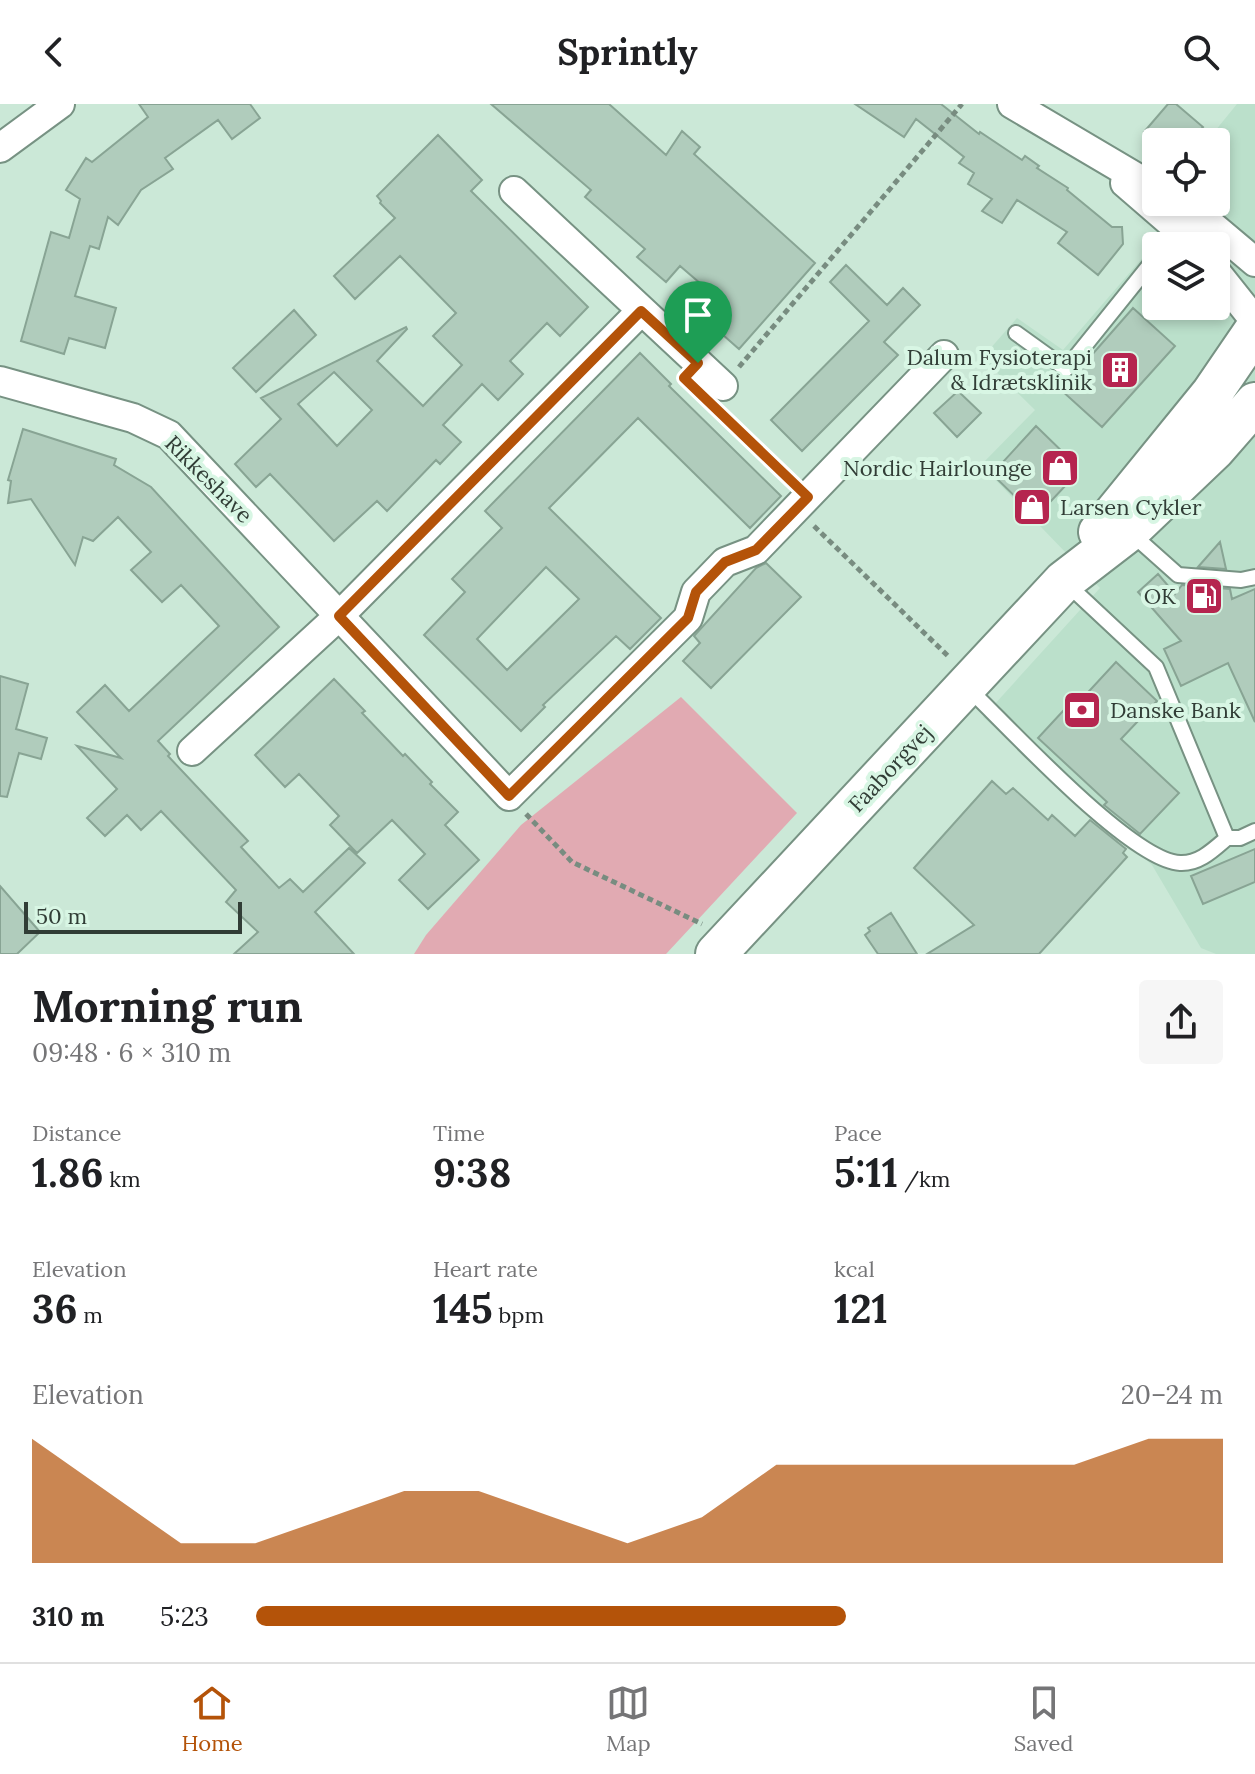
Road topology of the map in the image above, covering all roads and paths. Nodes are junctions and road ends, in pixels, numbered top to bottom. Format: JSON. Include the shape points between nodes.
{"nodes":[{"id":1,"x":60,"y":104,"type":"edge"},
{"id":2,"x":962,"y":104,"type":"edge"},
{"id":3,"x":1012,"y":104,"type":"edge"},
{"id":4,"x":1081,"y":147,"type":"junction"},
{"id":5,"x":0,"y":148,"type":"edge"},
{"id":6,"x":1142,"y":181,"type":"edge"},
{"id":7,"x":514,"y":191,"type":"dead end"},
{"id":8,"x":1180,"y":228,"type":"edge"},
{"id":9,"x":1255,"y":262,"type":"edge"},
{"id":10,"x":1142,"y":274,"type":"edge"},
{"id":11,"x":1230,"y":290,"type":"edge"},
{"id":12,"x":641,"y":311,"type":"junction"},
{"id":13,"x":1255,"y":321,"type":"edge"},
{"id":14,"x":1255,"y":330,"type":"edge"},
{"id":15,"x":1016,"y":333,"type":"dead end"},
{"id":16,"x":944,"y":355,"type":"dead end"},
{"id":17,"x":0,"y":381,"type":"edge"},
{"id":18,"x":720,"y":398,"type":"junction"},
{"id":19,"x":1255,"y":403,"type":"edge"},
{"id":20,"x":802,"y":503,"type":"junction"},
{"id":21,"x":1129,"y":531,"type":"junction"},
{"id":22,"x":1255,"y":577,"type":"edge"},
{"id":23,"x":1064,"y":581,"type":"junction"},
{"id":24,"x":339,"y":616,"type":"junction"},
{"id":25,"x":969,"y":683,"type":"junction"},
{"id":26,"x":192,"y":751,"type":"dead end"},
{"id":27,"x":509,"y":796,"type":"junction"},
{"id":28,"x":1255,"y":831,"type":"edge"},
{"id":29,"x":1227,"y":838,"type":"junction"},
{"id":30,"x":724,"y":946,"type":"edge"}],
"edges":[{"from":1,"to":5,"type":"street"},
{"from":2,"to":18,"type":"path"},
{"from":3,"to":4,"type":"street"},
{"from":4,"to":6,"type":"street"},
{"from":4,"to":8,"type":"street"},
{"from":7,"to":12,"type":"street"},
{"from":8,"to":9,"type":"street","via":[[1192,209]]},
{"from":10,"to":15,"type":"lane","via":[[1066,369]]},
{"from":11,"to":13,"type":"street"},
{"from":12,"to":18,"type":"street"},
{"from":12,"to":24,"type":"street"},
{"from":14,"to":23,"type":"main road","name":"Faaborgvej"},
{"from":16,"to":20,"type":"street"},
{"from":17,"to":24,"type":"street","name":"Rikkeshave","via":[[133,418],[169,435]]},
{"from":18,"to":20,"type":"path"},
{"from":19,"to":21,"type":"main road","name":"Faaborgvej"},
{"from":20,"to":25,"type":"path"},
{"from":20,"to":27,"type":"street","via":[[756,550],[725,562],[715,572],[696,592],[688,618]]},
{"from":21,"to":22,"type":"lane","via":[[1178,575]]},
{"from":21,"to":23,"type":"main road","name":"Faaborgvej"},
{"from":23,"to":25,"type":"main road","name":"Faaborgvej"},
{"from":23,"to":29,"type":"lane","via":[[1156,667]]},
{"from":24,"to":26,"type":"street"},
{"from":24,"to":27,"type":"street","name":"Rikkeshave"},
{"from":25,"to":29,"type":"lane","via":[[1090,808],[1149,853],[1179,863],[1200,860]]},
{"from":25,"to":30,"type":"main road","name":"Faaborgvej"},
{"from":27,"to":30,"type":"path","via":[[572,862]]},
{"from":28,"to":29,"type":"lane"}]}
